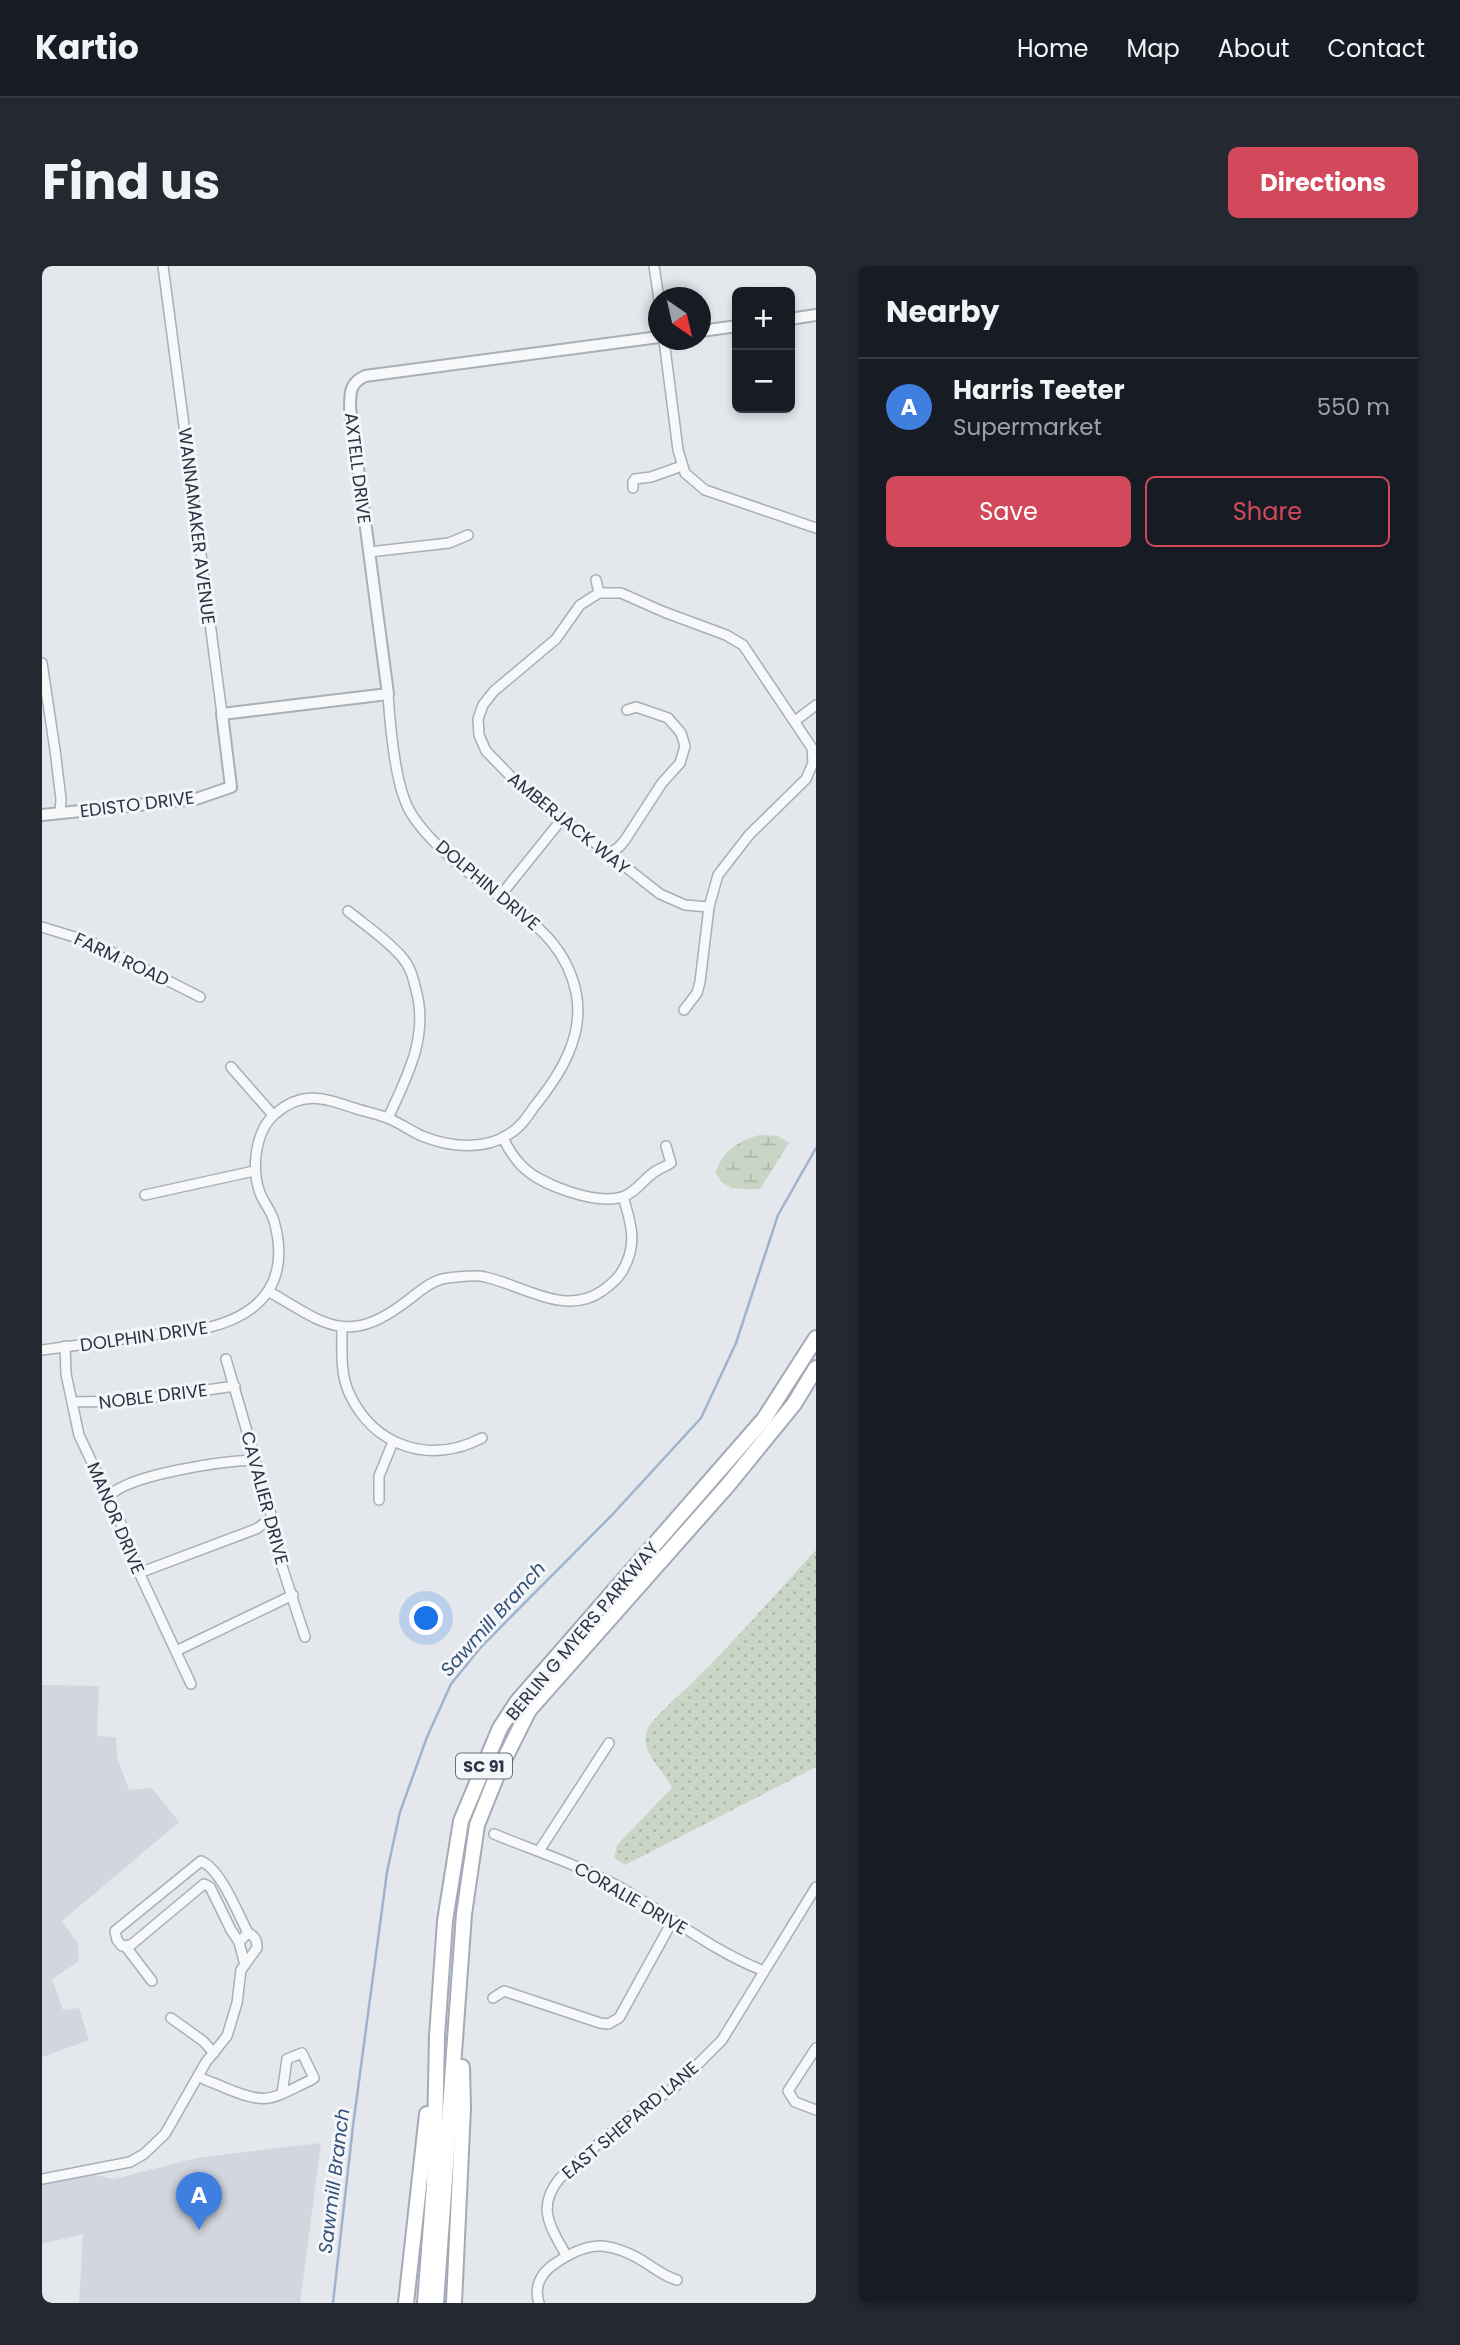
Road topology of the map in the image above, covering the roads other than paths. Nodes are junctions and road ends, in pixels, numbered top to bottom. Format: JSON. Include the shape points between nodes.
{"nodes":[{"id":1,"x":163,"y":266,"type":"edge"},
{"id":2,"x":654,"y":266,"type":"edge"},
{"id":3,"x":657,"y":287,"type":"edge"},
{"id":4,"x":816,"y":315,"type":"edge"},
{"id":5,"x":795,"y":318,"type":"edge"},
{"id":6,"x":732,"y":327,"type":"edge"},
{"id":7,"x":711,"y":330,"type":"edge"},
{"id":8,"x":648,"y":338,"type":"edge"},
{"id":9,"x":665,"y":350,"type":"edge"},
{"id":10,"x":682,"y":466,"type":"junction"},
{"id":11,"x":633,"y":488,"type":"dead end"},
{"id":12,"x":816,"y":528,"type":"edge"},
{"id":13,"x":468,"y":535,"type":"dead end"},
{"id":14,"x":369,"y":552,"type":"junction"},
{"id":15,"x":596,"y":580,"type":"dead end"},
{"id":16,"x":599,"y":593,"type":"junction"},
{"id":17,"x":42,"y":663,"type":"edge"},
{"id":18,"x":388,"y":694,"type":"junction"},
{"id":19,"x":816,"y":705,"type":"edge"},
{"id":20,"x":626,"y":710,"type":"dead end"},
{"id":21,"x":222,"y":714,"type":"junction"},
{"id":22,"x":795,"y":721,"type":"junction"},
{"id":23,"x":231,"y":786,"type":"joint"},
{"id":24,"x":60,"y":813,"type":"junction"},
{"id":25,"x":42,"y":815,"type":"edge"},
{"id":26,"x":562,"y":818,"type":"junction"},
{"id":27,"x":608,"y":854,"type":"junction"},
{"id":28,"x":500,"y":896,"type":"junction"},
{"id":29,"x":709,"y":906,"type":"junction"},
{"id":30,"x":348,"y":911,"type":"dead end"},
{"id":31,"x":42,"y":927,"type":"edge"},
{"id":32,"x":200,"y":997,"type":"dead end"},
{"id":33,"x":684,"y":1010,"type":"dead end"},
{"id":34,"x":231,"y":1067,"type":"dead end"},
{"id":35,"x":273,"y":1115,"type":"junction"},
{"id":36,"x":388,"y":1118,"type":"junction"},
{"id":37,"x":503,"y":1138,"type":"junction"},
{"id":38,"x":666,"y":1146,"type":"dead end"},
{"id":39,"x":254,"y":1171,"type":"junction"},
{"id":40,"x":145,"y":1195,"type":"dead end"},
{"id":41,"x":623,"y":1197,"type":"junction"},
{"id":42,"x":268,"y":1291,"type":"junction"},
{"id":43,"x":342,"y":1328,"type":"junction"},
{"id":44,"x":816,"y":1338,"type":"edge"},
{"id":45,"x":65,"y":1346,"type":"junction"},
{"id":46,"x":42,"y":1350,"type":"edge"},
{"id":47,"x":226,"y":1359,"type":"dead end"},
{"id":48,"x":816,"y":1368,"type":"edge"},
{"id":49,"x":235,"y":1386,"type":"junction"},
{"id":50,"x":72,"y":1402,"type":"junction"},
{"id":51,"x":482,"y":1438,"type":"dead end"},
{"id":52,"x":393,"y":1441,"type":"junction"},
{"id":53,"x":255,"y":1460,"type":"junction"},
{"id":54,"x":108,"y":1497,"type":"junction"},
{"id":55,"x":379,"y":1500,"type":"dead end"},
{"id":56,"x":272,"y":1518,"type":"junction"},
{"id":57,"x":139,"y":1573,"type":"junction"},
{"id":58,"x":293,"y":1595,"type":"junction"},
{"id":59,"x":305,"y":1636,"type":"dead end"},
{"id":60,"x":176,"y":1651,"type":"junction"},
{"id":61,"x":191,"y":1684,"type":"dead end"},
{"id":62,"x":523,"y":1706,"type":"junction"},
{"id":63,"x":609,"y":1743,"type":"dead end"},
{"id":64,"x":494,"y":1834,"type":"dead end"},
{"id":65,"x":539,"y":1851,"type":"junction"},
{"id":66,"x":816,"y":1887,"type":"edge"},
{"id":67,"x":162,"y":1891,"type":"junction"},
{"id":68,"x":150,"y":1902,"type":"junction"},
{"id":69,"x":175,"y":1906,"type":"junction"},
{"id":70,"x":163,"y":1917,"type":"junction"},
{"id":71,"x":673,"y":1920,"type":"junction"},
{"id":72,"x":248,"y":1933,"type":"junction"},
{"id":73,"x":239,"y":1942,"type":"junction"},
{"id":74,"x":126,"y":1947,"type":"junction"},
{"id":75,"x":245,"y":1965,"type":"junction"},
{"id":76,"x":460,"y":1971,"type":"junction"},
{"id":77,"x":764,"y":1971,"type":"junction"},
{"id":78,"x":152,"y":1981,"type":"dead end"},
{"id":79,"x":493,"y":1998,"type":"dead end"},
{"id":80,"x":171,"y":2018,"type":"dead end"},
{"id":81,"x":437,"y":2036,"type":"junction"},
{"id":82,"x":816,"y":2048,"type":"edge"},
{"id":83,"x":214,"y":2053,"type":"junction"},
{"id":84,"x":198,"y":2076,"type":"junction"},
{"id":85,"x":282,"y":2094,"type":"junction"},
{"id":86,"x":816,"y":2110,"type":"edge"},
{"id":87,"x":42,"y":2179,"type":"edge"},
{"id":88,"x":566,"y":2255,"type":"junction"},
{"id":89,"x":677,"y":2280,"type":"dead end"},
{"id":90,"x":406,"y":2303,"type":"edge"},
{"id":91,"x":425,"y":2303,"type":"edge"},
{"id":92,"x":436,"y":2303,"type":"edge"},
{"id":93,"x":454,"y":2303,"type":"edge"},
{"id":94,"x":539,"y":2303,"type":"edge"}],
"edges":[{"from":1,"to":21,"type":"street","name":"WANNAMAKER AVENUE"},
{"from":2,"to":3,"type":"street"},
{"from":4,"to":5,"type":"street"},
{"from":6,"to":7,"type":"street"},
{"from":8,"to":14,"type":"street","name":"AXTELL DRIVE","via":[[358,379],[351,387],[350,408]]},
{"from":9,"to":10,"type":"street"},
{"from":10,"to":11,"type":"street","via":[[635,479]]},
{"from":10,"to":12,"type":"street","via":[[705,490]]},
{"from":13,"to":14,"type":"street","via":[[449,542]]},
{"from":14,"to":18,"type":"street","name":"AXTELL DRIVE"},
{"from":15,"to":16,"type":"street"},
{"from":16,"to":22,"type":"street","via":[[621,593],[743,645]]},
{"from":16,"to":26,"type":"street","name":"AMBERJACK WAY","via":[[580,606],[556,639],[494,691],[478,719],[481,744],[496,763]]},
{"from":17,"to":24,"type":"street"},
{"from":18,"to":21,"type":"street"},
{"from":18,"to":28,"type":"street","name":"DOLPHIN DRIVE","via":[[399,785],[406,804],[435,841]]},
{"from":19,"to":22,"type":"street"},
{"from":20,"to":27,"type":"street","via":[[636,707],[673,722],[685,739],[685,751],[625,841]]},
{"from":21,"to":23,"type":"street","name":"WANNAMAKER AVENUE"},
{"from":22,"to":29,"type":"street","via":[[812,748],[810,771],[732,854],[718,875]]},
{"from":23,"to":24,"type":"street","name":"EDISTO DRIVE","via":[[196,799]]},
{"from":24,"to":25,"type":"street","name":"EDISTO DRIVE"},
{"from":26,"to":27,"type":"street","name":"AMBERJACK WAY"},
{"from":26,"to":28,"type":"street"},
{"from":27,"to":29,"type":"street","name":"AMBERJACK WAY","via":[[672,901]]},
{"from":28,"to":37,"type":"street","name":"DOLPHIN DRIVE","via":[[555,944],[570,971],[577,998],[570,1052],[561,1070],[521,1125]]},
{"from":29,"to":33,"type":"street","via":[[700,982]]},
{"from":30,"to":36,"type":"street","via":[[401,956],[411,970],[419,999],[417,1046]]},
{"from":31,"to":32,"type":"street","name":"FARM ROAD","via":[[94,943]]},
{"from":34,"to":35,"type":"street"},
{"from":35,"to":36,"type":"street","via":[[291,1102],[328,1098]]},
{"from":35,"to":39,"type":"street","via":[[262,1132]]},
{"from":36,"to":37,"type":"street","via":[[442,1143],[485,1144]]},
{"from":37,"to":41,"type":"street","via":[[522,1167],[539,1179],[586,1196]]},
{"from":38,"to":41,"type":"street","via":[[671,1164]]},
{"from":39,"to":40,"type":"street"},
{"from":39,"to":42,"type":"street","name":"DOLPHIN DRIVE","via":[[278,1242],[278,1267]]},
{"from":41,"to":43,"type":"street","via":[[634,1242],[617,1281],[595,1296],[571,1302],[483,1276],[444,1278],[385,1318]]},
{"from":42,"to":43,"type":"street"},
{"from":42,"to":45,"type":"street","name":"DOLPHIN DRIVE","via":[[253,1309],[233,1321]]},
{"from":43,"to":52,"type":"street","via":[[343,1374],[349,1393],[377,1430]]},
{"from":44,"to":62,"type":"main road","name":"BERLIN G MYERS PARKWAY","number":"SC 91","via":[[764,1419]]},
{"from":45,"to":46,"type":"street","name":"DOLPHIN DRIVE"},
{"from":45,"to":50,"type":"street","name":"MANOR DRIVE"},
{"from":47,"to":49,"type":"street","name":"CAVALIER DRIVE"},
{"from":48,"to":62,"type":"main road","name":"BERLIN G MYERS PARKWAY","number":"SC 91","via":[[794,1404],[728,1485]]},
{"from":49,"to":50,"type":"street","name":"NOBLE DRIVE","via":[[129,1401]]},
{"from":49,"to":53,"type":"street","name":"CAVALIER DRIVE"},
{"from":50,"to":54,"type":"street","name":"MANOR DRIVE","via":[[79,1435]]},
{"from":51,"to":52,"type":"street","via":[[445,1450],[407,1448]]},
{"from":52,"to":55,"type":"street","via":[[379,1476]]},
{"from":53,"to":54,"type":"street","via":[[143,1479],[117,1488]]},
{"from":53,"to":56,"type":"street","name":"CAVALIER DRIVE"},
{"from":54,"to":57,"type":"street","name":"MANOR DRIVE"},
{"from":56,"to":57,"type":"street","via":[[256,1529]]},
{"from":56,"to":58,"type":"street","name":"CAVALIER DRIVE","via":[[279,1557]]},
{"from":57,"to":60,"type":"street","name":"MANOR DRIVE"},
{"from":58,"to":59,"type":"street","name":"CAVALIER DRIVE"},
{"from":58,"to":60,"type":"street"},
{"from":60,"to":61,"type":"street","name":"MANOR DRIVE"},
{"from":62,"to":76,"type":"main road","name":"BERLIN G MYERS PARKWAY","number":"SC 91","via":[[477,1825]]},
{"from":62,"to":81,"type":"main road","name":"BERLIN G MYERS PARKWAY","number":"SC 91","via":[[500,1728],[461,1821],[444,1921]]},
{"from":63,"to":65,"type":"street"},
{"from":64,"to":65,"type":"street","name":"CORALIE DRIVE"},
{"from":65,"to":71,"type":"street","name":"CORALIE DRIVE","via":[[585,1869]]},
{"from":66,"to":77,"type":"street","name":"EAST SHEPARD LANE"},
{"from":67,"to":68,"type":"street"},
{"from":67,"to":69,"type":"street"},
{"from":67,"to":72,"type":"street","via":[[198,1862],[205,1862]]},
{"from":68,"to":70,"type":"street"},
{"from":68,"to":74,"type":"street","via":[[115,1931]]},
{"from":69,"to":70,"type":"street"},
{"from":69,"to":73,"type":"street","via":[[207,1885]]},
{"from":70,"to":74,"type":"street"},
{"from":71,"to":77,"type":"street","name":"CORALIE DRIVE"},
{"from":71,"to":79,"type":"street","via":[[619,2018],[608,2024],[503,1991]]},
{"from":72,"to":73,"type":"street"},
{"from":72,"to":75,"type":"street","via":[[254,1936],[257,1948]]},
{"from":73,"to":75,"type":"street"},
{"from":74,"to":78,"type":"street"},
{"from":75,"to":83,"type":"street","via":[[234,2017]]},
{"from":76,"to":92,"type":"main road","name":"BERLIN G MYERS PARKWAY","number":"SC 91"},
{"from":76,"to":93,"type":"main road","via":[[463,2108]]},
{"from":77,"to":88,"type":"street","name":"EAST SHEPARD LANE","via":[[722,2039],[683,2080],[625,2120],[552,2188],[547,2197],[548,2217]]},
{"from":80,"to":83,"type":"street"},
{"from":81,"to":90,"type":"main road"},
{"from":81,"to":91,"type":"main road","name":"BERLIN G MYERS PARKWAY","number":"SC 91","via":[[434,2185]]},
{"from":82,"to":86,"type":"street","via":[[788,2091],[795,2102]]},
{"from":83,"to":84,"type":"street"},
{"from":84,"to":85,"type":"street","via":[[258,2100]]},
{"from":84,"to":87,"type":"street","via":[[165,2134],[137,2158],[110,2168]]},
{"from":85,"to":85,"type":"street","via":[[314,2078],[302,2053],[287,2059]]},
{"from":88,"to":89,"type":"street","via":[[611,2245]]},
{"from":88,"to":94,"type":"street","via":[[540,2278]]}]}
